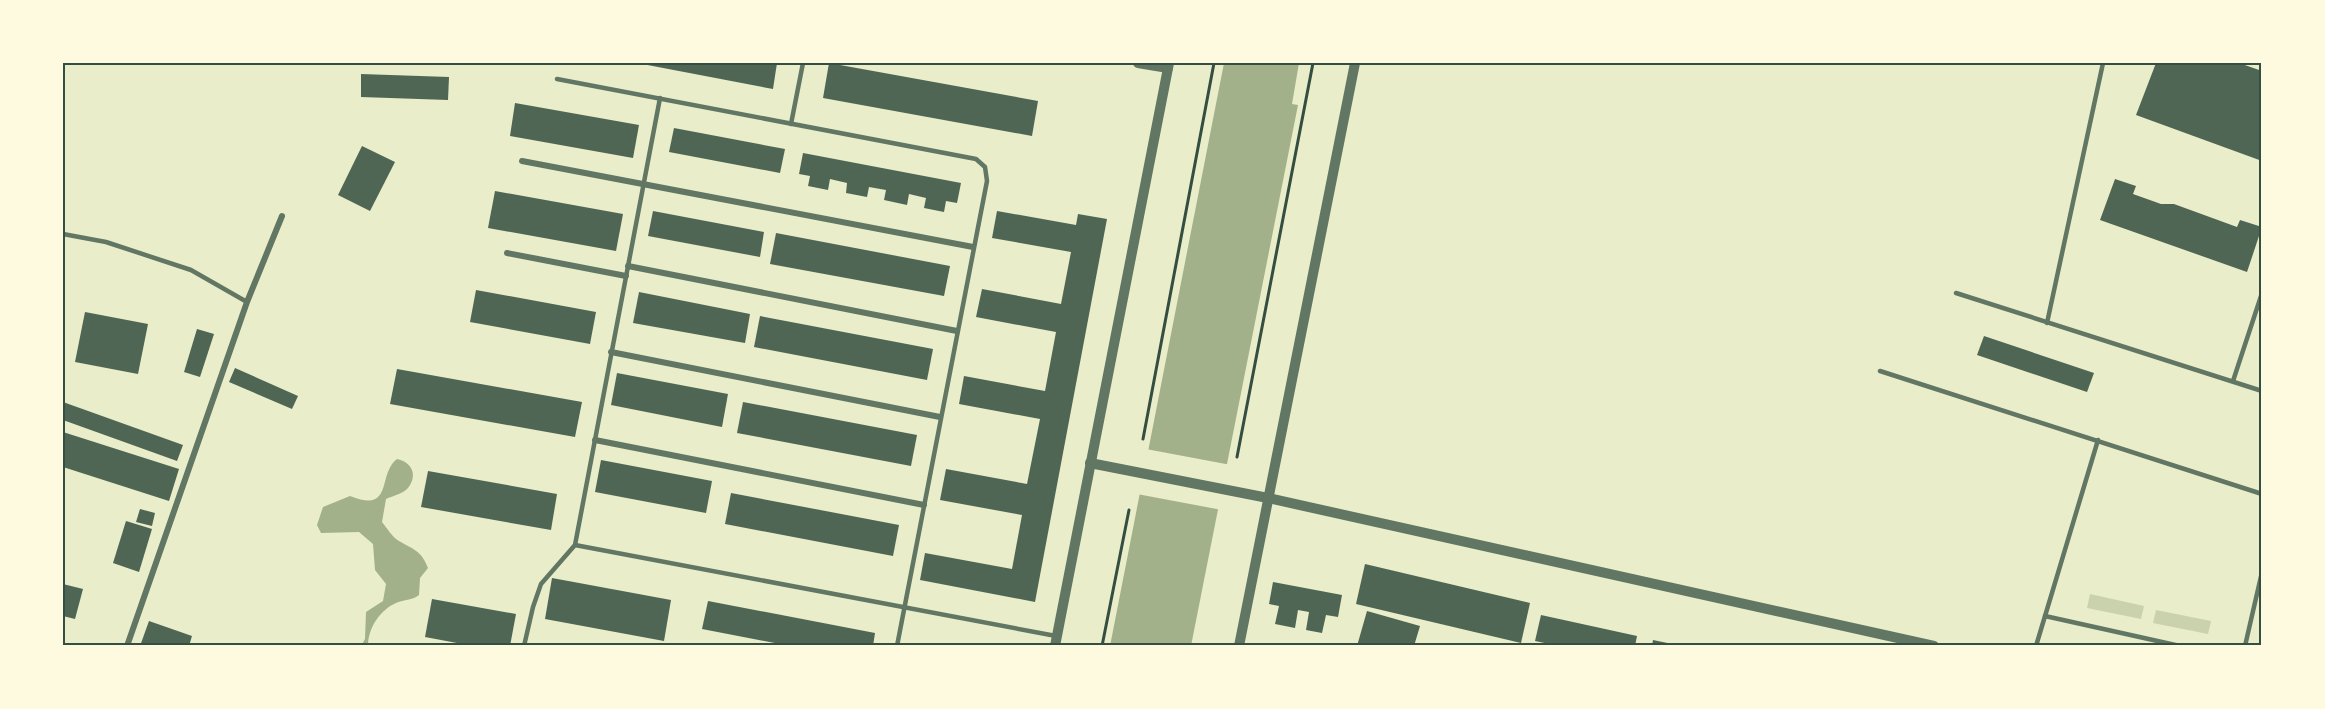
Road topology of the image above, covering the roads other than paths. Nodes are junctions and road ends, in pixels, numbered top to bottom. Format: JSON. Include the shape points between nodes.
{"nodes":[{"id":1,"x":803,"y":63,"type":"edge"},
{"id":2,"x":1138,"y":63,"type":"edge"},
{"id":3,"x":1355,"y":63,"type":"edge"},
{"id":4,"x":2103,"y":63,"type":"edge"},
{"id":5,"x":1168,"y":66,"type":"edge"},
{"id":6,"x":556,"y":79,"type":"dead end"},
{"id":7,"x":660,"y":98,"type":"junction"},
{"id":8,"x":791,"y":124,"type":"junction"},
{"id":9,"x":522,"y":160,"type":"dead end"},
{"id":10,"x":643,"y":184,"type":"junction"},
{"id":11,"x":282,"y":216,"type":"dead end"},
{"id":12,"x":63,"y":234,"type":"edge"},
{"id":13,"x":973,"y":247,"type":"junction"},
{"id":14,"x":507,"y":253,"type":"dead end"},
{"id":15,"x":628,"y":266,"type":"junction"},
{"id":16,"x":626,"y":276,"type":"junction"},
{"id":17,"x":2262,"y":292,"type":"edge"},
{"id":18,"x":1956,"y":293,"type":"dead end"},
{"id":19,"x":247,"y":302,"type":"junction"},
{"id":20,"x":2047,"y":322,"type":"junction"},
{"id":21,"x":957,"y":331,"type":"junction"},
{"id":22,"x":611,"y":352,"type":"junction"},
{"id":23,"x":1880,"y":371,"type":"dead end"},
{"id":24,"x":2233,"y":381,"type":"junction"},
{"id":25,"x":2262,"y":391,"type":"edge"},
{"id":26,"x":940,"y":417,"type":"junction"},
{"id":27,"x":595,"y":440,"type":"junction"},
{"id":28,"x":2098,"y":440,"type":"junction"},
{"id":29,"x":1090,"y":463,"type":"junction"},
{"id":30,"x":2262,"y":494,"type":"edge"},
{"id":31,"x":1268,"y":498,"type":"junction"},
{"id":32,"x":924,"y":505,"type":"junction"},
{"id":33,"x":575,"y":545,"type":"junction"},
{"id":34,"x":2262,"y":572,"type":"edge"},
{"id":35,"x":904,"y":607,"type":"junction"},
{"id":36,"x":2045,"y":616,"type":"junction"},
{"id":37,"x":1056,"y":641,"type":"edge"},
{"id":38,"x":127,"y":646,"type":"edge"},
{"id":39,"x":524,"y":646,"type":"edge"},
{"id":40,"x":897,"y":646,"type":"edge"},
{"id":41,"x":1239,"y":646,"type":"edge"},
{"id":42,"x":1934,"y":646,"type":"edge"},
{"id":43,"x":2036,"y":646,"type":"edge"},
{"id":44,"x":2180,"y":646,"type":"edge"},
{"id":45,"x":2244,"y":646,"type":"edge"}],
"edges":[{"from":1,"to":8,"type":"lane"},
{"from":2,"to":5,"type":"street"},
{"from":3,"to":31,"type":"street"},
{"from":4,"to":20,"type":"lane"},
{"from":5,"to":29,"type":"street"},
{"from":6,"to":7,"type":"lane"},
{"from":7,"to":8,"type":"lane"},
{"from":7,"to":10,"type":"lane"},
{"from":8,"to":13,"type":"lane","via":[[976,159],[985,167],[987,181]]},
{"from":9,"to":10,"type":"street"},
{"from":10,"to":13,"type":"street"},
{"from":10,"to":15,"type":"lane"},
{"from":11,"to":19,"type":"street"},
{"from":12,"to":19,"type":"lane","via":[[106,242],[191,270]]},
{"from":13,"to":21,"type":"lane"},
{"from":14,"to":16,"type":"street"},
{"from":15,"to":16,"type":"lane"},
{"from":15,"to":21,"type":"street"},
{"from":16,"to":22,"type":"lane"},
{"from":17,"to":24,"type":"lane"},
{"from":18,"to":20,"type":"lane"},
{"from":19,"to":38,"type":"street"},
{"from":20,"to":24,"type":"lane"},
{"from":21,"to":26,"type":"lane"},
{"from":22,"to":26,"type":"street"},
{"from":22,"to":27,"type":"lane"},
{"from":23,"to":28,"type":"lane"},
{"from":24,"to":25,"type":"lane"},
{"from":26,"to":32,"type":"lane"},
{"from":27,"to":32,"type":"street"},
{"from":27,"to":33,"type":"lane"},
{"from":28,"to":30,"type":"lane"},
{"from":28,"to":36,"type":"lane"},
{"from":29,"to":31,"type":"street"},
{"from":29,"to":37,"type":"street"},
{"from":31,"to":41,"type":"street"},
{"from":31,"to":42,"type":"street"},
{"from":32,"to":35,"type":"lane"},
{"from":33,"to":35,"type":"lane"},
{"from":33,"to":39,"type":"lane","via":[[541,584]]},
{"from":34,"to":45,"type":"lane"},
{"from":35,"to":37,"type":"lane"},
{"from":35,"to":40,"type":"lane"},
{"from":36,"to":43,"type":"lane"},
{"from":36,"to":44,"type":"lane"}]}
